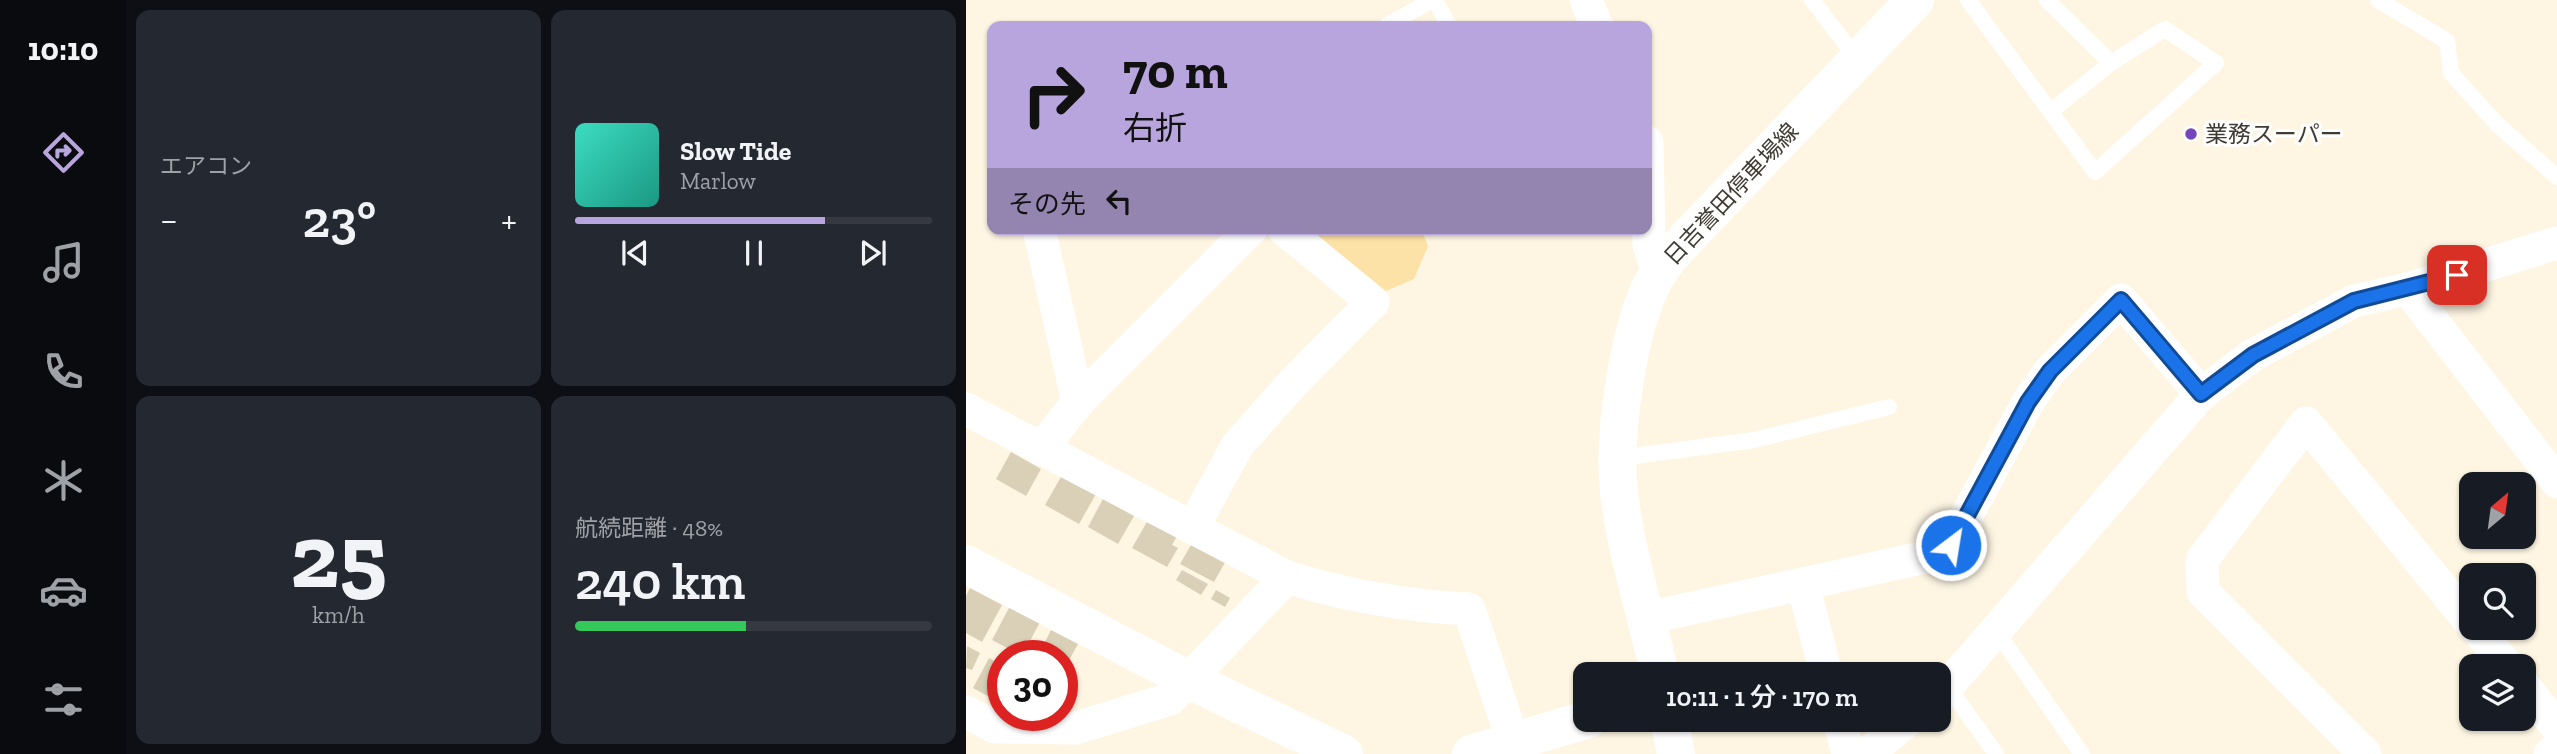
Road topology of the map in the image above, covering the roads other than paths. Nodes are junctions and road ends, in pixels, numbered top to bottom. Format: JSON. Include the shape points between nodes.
{"nodes":[{"id":1,"x":1433,"y":0,"type":"edge"},
{"id":2,"x":1586,"y":0,"type":"edge"},
{"id":3,"x":1812,"y":0,"type":"edge"},
{"id":4,"x":1915,"y":0,"type":"edge"},
{"id":5,"x":1968,"y":0,"type":"edge"},
{"id":6,"x":2047,"y":0,"type":"edge"},
{"id":7,"x":2378,"y":0,"type":"edge"},
{"id":8,"x":1395,"y":21,"type":"edge"},
{"id":9,"x":1446,"y":21,"type":"edge"},
{"id":10,"x":1595,"y":21,"type":"edge"},
{"id":11,"x":1858,"y":60,"type":"junction"},
{"id":12,"x":2111,"y":63,"type":"junction"},
{"id":13,"x":2050,"y":112,"type":"junction"},
{"id":14,"x":2557,"y":177,"type":"edge"},
{"id":15,"x":1040,"y":235,"type":"edge"},
{"id":16,"x":1245,"y":235,"type":"edge"},
{"id":17,"x":1291,"y":235,"type":"edge"},
{"id":18,"x":1649,"y":235,"type":"edge"},
{"id":19,"x":2557,"y":243,"type":"edge"},
{"id":20,"x":1658,"y":272,"type":"junction"},
{"id":21,"x":2408,"y":289,"type":"junction"},
{"id":22,"x":2201,"y":394,"type":"junction"},
{"id":23,"x":1078,"y":402,"type":"junction"},
{"id":24,"x":1889,"y":407,"type":"dead end"},
{"id":25,"x":966,"y":409,"type":"edge"},
{"id":26,"x":1041,"y":449,"type":"junction"},
{"id":27,"x":1619,"y":458,"type":"junction"},
{"id":28,"x":2557,"y":482,"type":"edge"},
{"id":29,"x":1194,"y":527,"type":"junction"},
{"id":30,"x":966,"y":564,"type":"edge"},
{"id":31,"x":1287,"y":577,"type":"junction"},
{"id":32,"x":1802,"y":584,"type":"junction"},
{"id":33,"x":2459,"y":608,"type":"edge"},
{"id":34,"x":1647,"y":618,"type":"junction"},
{"id":35,"x":1997,"y":632,"type":"junction"},
{"id":36,"x":2486,"y":640,"type":"edge"},
{"id":37,"x":2497,"y":654,"type":"edge"},
{"id":38,"x":1657,"y":662,"type":"edge"},
{"id":39,"x":1823,"y":662,"type":"edge"},
{"id":40,"x":1187,"y":680,"type":"junction"},
{"id":41,"x":1951,"y":684,"type":"edge"},
{"id":42,"x":1951,"y":700,"type":"edge"},
{"id":43,"x":2536,"y":701,"type":"edge"},
{"id":44,"x":966,"y":712,"type":"edge"},
{"id":45,"x":1573,"y":724,"type":"edge"},
{"id":46,"x":2557,"y":727,"type":"edge"},
{"id":47,"x":1672,"y":732,"type":"edge"},
{"id":48,"x":1849,"y":732,"type":"edge"},
{"id":49,"x":1892,"y":732,"type":"edge"},
{"id":50,"x":1513,"y":741,"type":"junction"},
{"id":51,"x":2557,"y":748,"type":"edge"},
{"id":52,"x":1864,"y":753,"type":"edge"},
{"id":53,"x":1343,"y":754,"type":"edge"},
{"id":54,"x":1471,"y":754,"type":"edge"},
{"id":55,"x":1676,"y":754,"type":"edge"},
{"id":56,"x":1996,"y":754,"type":"edge"},
{"id":57,"x":2082,"y":754,"type":"edge"},
{"id":58,"x":2365,"y":754,"type":"edge"},
{"id":59,"x":2550,"y":754,"type":"edge"}],
"edges":[{"from":1,"to":8,"type":"lane"},
{"from":1,"to":9,"type":"lane"},
{"from":2,"to":10,"type":"street"},
{"from":3,"to":11,"type":"lane"},
{"from":4,"to":11,"type":"main road","name":"日吉誉田停車場線"},
{"from":5,"to":13,"type":"lane"},
{"from":6,"to":12,"type":"lane"},
{"from":7,"to":14,"type":"lane","via":[[2447,41],[2451,73],[2497,124]]},
{"from":11,"to":20,"type":"main road","name":"日吉誉田停車場線"},
{"from":12,"to":13,"type":"lane"},
{"from":12,"to":13,"type":"lane","via":[[2165,29],[2216,63],[2095,172]]},
{"from":15,"to":23,"type":"street"},
{"from":16,"to":23,"type":"street"},
{"from":17,"to":29,"type":"street","via":[[1373,302],[1237,446]]},
{"from":18,"to":20,"type":"street"},
{"from":19,"to":21,"type":"street"},
{"from":20,"to":27,"type":"main road","name":"日吉誉田停車場線","via":[[1629,360]]},
{"from":21,"to":22,"type":"street","via":[[2354,301],[2300,328],[2253,355]]},
{"from":21,"to":28,"type":"street"},
{"from":22,"to":32,"type":"street","via":[[2121,300],[2050,371],[2028,402],[1951,545],[1935,555]]},
{"from":22,"to":35,"type":"street"},
{"from":23,"to":26,"type":"street"},
{"from":24,"to":27,"type":"lane","via":[[1755,440]]},
{"from":25,"to":26,"type":"street"},
{"from":26,"to":29,"type":"street"},
{"from":27,"to":34,"type":"main road","name":"日吉誉田停車場線","via":[[1626,535]]},
{"from":29,"to":31,"type":"street"},
{"from":30,"to":40,"type":"main road"},
{"from":31,"to":40,"type":"street"},
{"from":31,"to":50,"type":"street","via":[[1412,607],[1469,609]]},
{"from":32,"to":34,"type":"street"},
{"from":32,"to":39,"type":"street"},
{"from":33,"to":58,"type":"street","via":[[2306,423],[2202,559],[2203,592]]},
{"from":34,"to":38,"type":"main road","name":"日吉誉田停車場線"},
{"from":35,"to":41,"type":"street"},
{"from":35,"to":57,"type":"lane"},
{"from":36,"to":37,"type":"street"},
{"from":40,"to":44,"type":"street","via":[[1170,699],[1076,728],[995,727]]},
{"from":40,"to":53,"type":"main road"},
{"from":42,"to":56,"type":"lane"},
{"from":43,"to":46,"type":"street"},
{"from":45,"to":50,"type":"main road"},
{"from":47,"to":55,"type":"main road"},
{"from":48,"to":52,"type":"street"},
{"from":49,"to":52,"type":"street"},
{"from":50,"to":54,"type":"main road"},
{"from":51,"to":59,"type":"street"}]}
